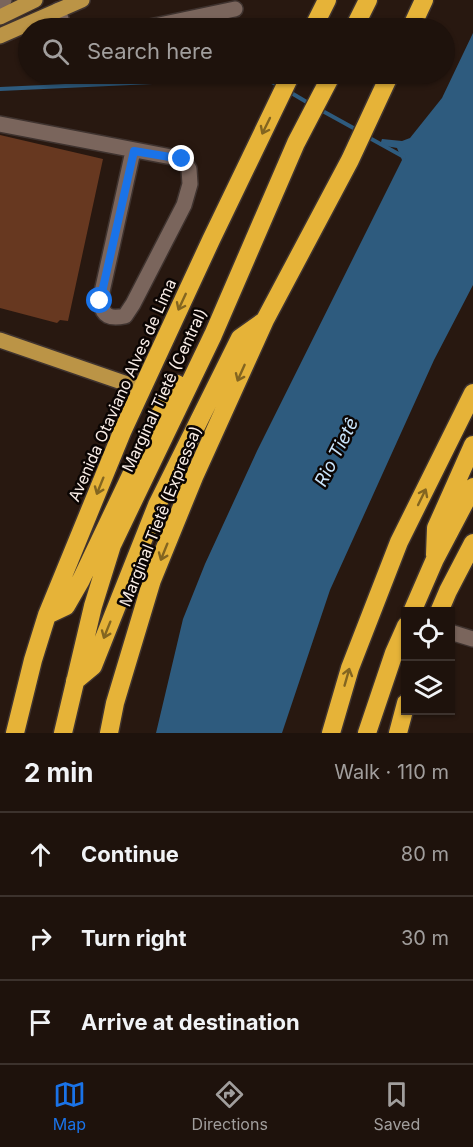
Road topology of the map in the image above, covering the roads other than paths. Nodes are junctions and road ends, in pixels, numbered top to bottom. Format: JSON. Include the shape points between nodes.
{"nodes":[{"id":1,"x":4,"y":0,"type":"edge"},
{"id":2,"x":35,"y":0,"type":"edge"},
{"id":3,"x":82,"y":0,"type":"edge"},
{"id":4,"x":327,"y":0,"type":"edge"},
{"id":5,"x":368,"y":0,"type":"edge"},
{"id":6,"x":424,"y":0,"type":"edge"},
{"id":7,"x":0,"y":2,"type":"edge"},
{"id":8,"x":235,"y":9,"type":"dead end"},
{"id":9,"x":58,"y":10,"type":"junction"},
{"id":10,"x":0,"y":16,"type":"edge"},
{"id":11,"x":40,"y":18,"type":"edge"},
{"id":12,"x":61,"y":18,"type":"edge"},
{"id":13,"x":192,"y":18,"type":"edge"},
{"id":14,"x":318,"y":18,"type":"edge"},
{"id":15,"x":359,"y":18,"type":"edge"},
{"id":16,"x":416,"y":18,"type":"edge"},
{"id":17,"x":18,"y":28,"type":"edge"},
{"id":18,"x":0,"y":36,"type":"edge"},
{"id":19,"x":286,"y":84,"type":"edge"},
{"id":20,"x":327,"y":84,"type":"edge"},
{"id":21,"x":385,"y":84,"type":"edge"},
{"id":22,"x":0,"y":124,"type":"edge"},
{"id":23,"x":134,"y":151,"type":"junction"},
{"id":24,"x":266,"y":320,"type":"junction"},
{"id":25,"x":213,"y":335,"type":"junction"},
{"id":26,"x":0,"y":340,"type":"edge"},
{"id":27,"x":142,"y":390,"type":"junction"},
{"id":28,"x":473,"y":393,"type":"edge"},
{"id":29,"x":473,"y":445,"type":"edge"},
{"id":30,"x":473,"y":487,"type":"edge"},
{"id":31,"x":473,"y":543,"type":"edge"},
{"id":32,"x":435,"y":559,"type":"junction"},
{"id":33,"x":414,"y":607,"type":"edge"},
{"id":34,"x":441,"y":607,"type":"edge"},
{"id":35,"x":47,"y":615,"type":"junction"},
{"id":36,"x":455,"y":634,"type":"edge"},
{"id":37,"x":401,"y":636,"type":"edge"},
{"id":38,"x":473,"y":639,"type":"edge"},
{"id":39,"x":75,"y":681,"type":"junction"},
{"id":40,"x":402,"y":715,"type":"edge"},
{"id":41,"x":15,"y":733,"type":"edge"},
{"id":42,"x":63,"y":733,"type":"edge"},
{"id":43,"x":109,"y":733,"type":"edge"},
{"id":44,"x":331,"y":733,"type":"edge"},
{"id":45,"x":367,"y":733,"type":"edge"},
{"id":46,"x":398,"y":733,"type":"edge"}],
"edges":[{"from":1,"to":7,"type":"street"},
{"from":2,"to":10,"type":"main road"},
{"from":3,"to":9,"type":"main road"},
{"from":4,"to":14,"type":"highway"},
{"from":5,"to":15,"type":"highway"},
{"from":6,"to":16,"type":"highway"},
{"from":8,"to":13,"type":"street"},
{"from":9,"to":11,"type":"main road"},
{"from":9,"to":12,"type":"street"},
{"from":17,"to":18,"type":"main road"},
{"from":19,"to":27,"type":"highway","name":"Avenida Otaviano Alves de Lima","one_way":true},
{"from":20,"to":25,"type":"highway","name":"Marginal Tietê (Central)","via":[[296,143]]},
{"from":21,"to":24,"type":"highway"},
{"from":22,"to":23,"type":"street"},
{"from":23,"to":23,"type":"street","via":[[182,159],[189,169],[190,184],[184,206],[133,304],[125,316],[114,318],[101,311],[100,301]]},
{"from":24,"to":39,"type":"highway","one_way":true,"via":[[240,338],[157,505],[93,666]]},
{"from":24,"to":43,"type":"highway","name":"Marginal Tietê (Expressa)","one_way":true,"via":[[152,580]]},
{"from":25,"to":35,"type":"highway","via":[[201,342],[160,414],[66,606]]},
{"from":25,"to":39,"type":"highway","name":"Marginal Tietê (Central)","via":[[112,545]]},
{"from":26,"to":27,"type":"main road"},
{"from":27,"to":35,"type":"highway","name":"Avenida Otaviano Alves de Lima","one_way":true},
{"from":44,"to":28,"type":"highway","one_way":true,"via":[[350,668],[399,542]]},
{"from":29,"to":32,"type":"highway","via":[[436,528]]},
{"from":30,"to":32,"type":"highway"},
{"from":31,"to":34,"type":"highway"},
{"from":32,"to":33,"type":"highway"},
{"from":35,"to":41,"type":"highway","name":"Avenida Otaviano Alves de Lima"},
{"from":36,"to":38,"type":"street"},
{"from":37,"to":45,"type":"highway"},
{"from":39,"to":42,"type":"highway","name":"Marginal Tietê (Central)"},
{"from":40,"to":46,"type":"highway"}]}
